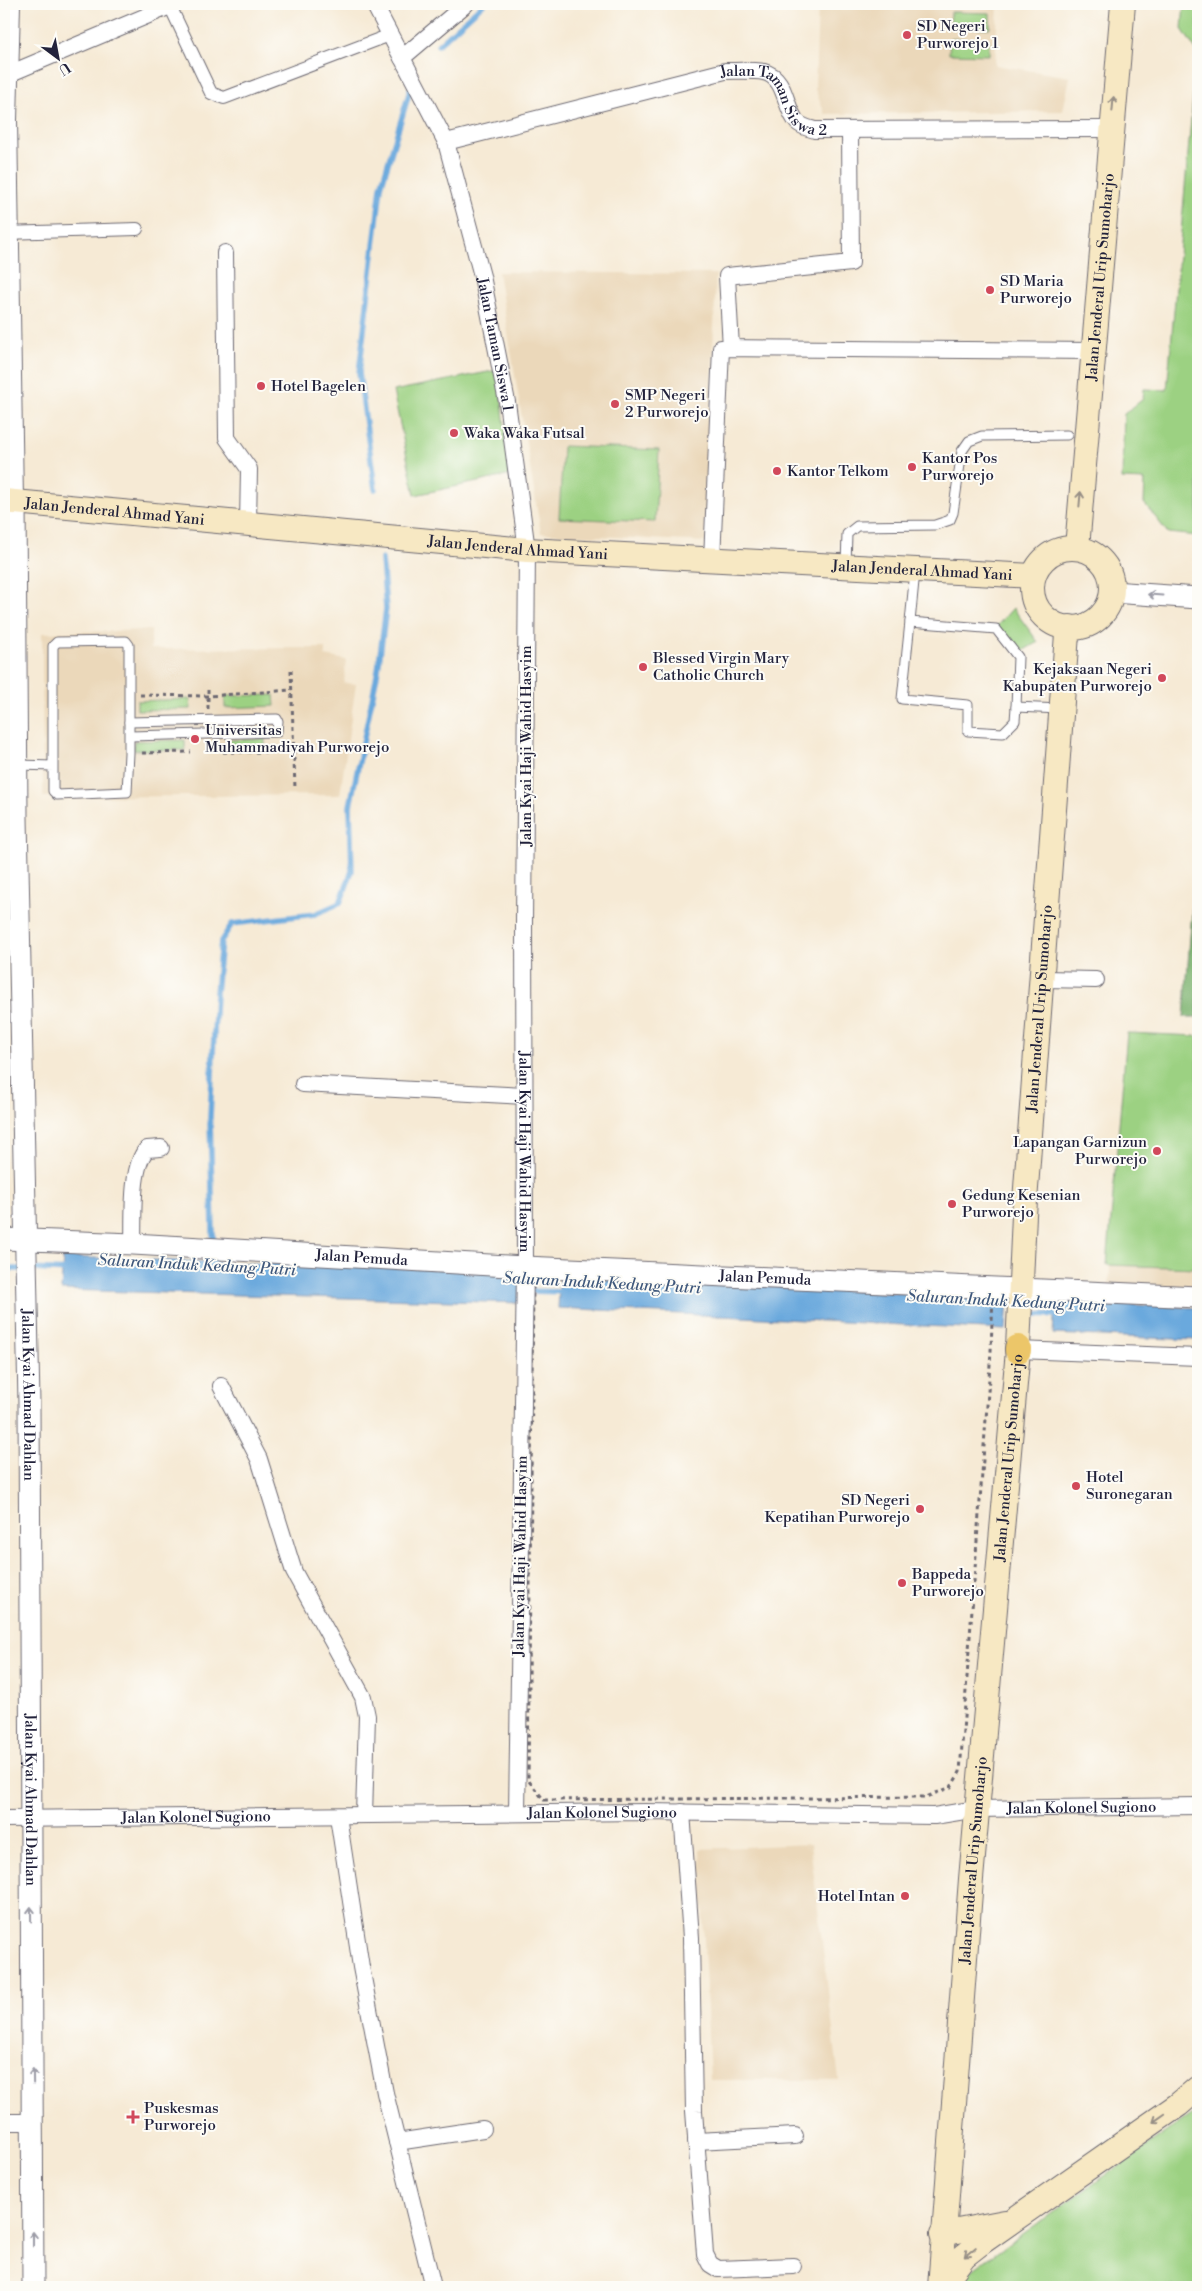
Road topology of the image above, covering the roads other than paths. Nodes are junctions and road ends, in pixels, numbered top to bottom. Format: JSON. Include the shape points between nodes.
{"nodes":[{"id":1,"x":12,"y":4,"type":"edge"},
{"id":2,"x":374,"y":4,"type":"edge"},
{"id":3,"x":466,"y":4,"type":"edge"},
{"id":4,"x":1123,"y":4,"type":"edge"},
{"id":5,"x":172,"y":5,"type":"edge"},
{"id":6,"x":390,"y":35,"type":"junction"},
{"id":7,"x":402,"y":58,"type":"junction"},
{"id":8,"x":11,"y":73,"type":"junction"},
{"id":9,"x":1111,"y":129,"type":"junction"},
{"id":10,"x":850,"y":130,"type":"junction"},
{"id":11,"x":446,"y":142,"type":"junction"},
{"id":12,"x":137,"y":229,"type":"dead end"},
{"id":13,"x":7,"y":233,"type":"edge"},
{"id":14,"x":225,"y":253,"type":"dead end"},
{"id":15,"x":731,"y":348,"type":"junction"},
{"id":16,"x":1093,"y":351,"type":"junction"},
{"id":17,"x":1067,"y":435,"type":"dead end"},
{"id":18,"x":9,"y":501,"type":"edge"},
{"id":19,"x":248,"y":524,"type":"junction"},
{"id":20,"x":1077,"y":548,"type":"junction"},
{"id":21,"x":528,"y":550,"type":"junction"},
{"id":22,"x":712,"y":560,"type":"junction"},
{"id":23,"x":846,"y":568,"type":"junction"},
{"id":24,"x":915,"y":571,"type":"junction"},
{"id":25,"x":1033,"y":576,"type":"junction"},
{"id":26,"x":1112,"y":592,"type":"junction"},
{"id":27,"x":1198,"y":598,"type":"edge"},
{"id":28,"x":910,"y":622,"type":"junction"},
{"id":29,"x":1070,"y":628,"type":"junction"},
{"id":30,"x":1016,"y":707,"type":"junction"},
{"id":31,"x":1062,"y":709,"type":"junction"},
{"id":32,"x":129,"y":722,"type":"junction"},
{"id":33,"x":130,"y":736,"type":"junction"},
{"id":34,"x":13,"y":756,"type":"edge"},
{"id":35,"x":53,"y":766,"type":"junction"},
{"id":36,"x":1043,"y":978,"type":"junction"},
{"id":37,"x":1096,"y":980,"type":"dead end"},
{"id":38,"x":303,"y":1084,"type":"dead end"},
{"id":39,"x":524,"y":1096,"type":"junction"},
{"id":40,"x":161,"y":1148,"type":"dead end"},
{"id":41,"x":4,"y":1239,"type":"edge"},
{"id":42,"x":27,"y":1239,"type":"junction"},
{"id":43,"x":133,"y":1244,"type":"junction"},
{"id":44,"x":525,"y":1266,"type":"junction"},
{"id":45,"x":1022,"y":1293,"type":"junction"},
{"id":46,"x":1198,"y":1297,"type":"edge"},
{"id":47,"x":1018,"y":1349,"type":"junction"},
{"id":48,"x":1198,"y":1357,"type":"edge"},
{"id":49,"x":221,"y":1386,"type":"dead end"},
{"id":50,"x":1198,"y":1806,"type":"edge"},
{"id":51,"x":977,"y":1809,"type":"junction"},
{"id":52,"x":682,"y":1812,"type":"junction"},
{"id":53,"x":517,"y":1813,"type":"junction"},
{"id":54,"x":364,"y":1815,"type":"junction"},
{"id":55,"x":338,"y":1816,"type":"junction"},
{"id":56,"x":4,"y":1819,"type":"edge"},
{"id":57,"x":30,"y":1819,"type":"junction"},
{"id":58,"x":1198,"y":2088,"type":"edge"},
{"id":59,"x":4,"y":2122,"type":"edge"},
{"id":60,"x":32,"y":2122,"type":"junction"},
{"id":61,"x":483,"y":2129,"type":"dead end"},
{"id":62,"x":795,"y":2136,"type":"dead end"},
{"id":63,"x":696,"y":2141,"type":"junction"},
{"id":64,"x":397,"y":2142,"type":"junction"},
{"id":65,"x":1011,"y":2221,"type":"junction"},
{"id":66,"x":942,"y":2234,"type":"junction"},
{"id":67,"x":793,"y":2266,"type":"dead end"},
{"id":68,"x":33,"y":2287,"type":"edge"},
{"id":69,"x":433,"y":2287,"type":"edge"},
{"id":70,"x":941,"y":2287,"type":"edge"}],
"edges":[{"from":1,"to":8,"type":"street"},
{"from":2,"to":6,"type":"street","name":"Jalan Taman Siswa 1"},
{"from":3,"to":7,"type":"street"},
{"from":9,"to":4,"type":"main road","name":"Jalan Jenderal Urip Sumoharjo","one_way":true},
{"from":5,"to":6,"type":"street","via":[[211,92],[224,98]]},
{"from":5,"to":8,"type":"street"},
{"from":6,"to":7,"type":"street","name":"Jalan Taman Siswa 1"},
{"from":7,"to":11,"type":"street","name":"Jalan Taman Siswa 1"},
{"from":8,"to":13,"type":"street"},
{"from":9,"to":10,"type":"street","name":"Jalan Taman Siswa 2"},
{"from":9,"to":16,"type":"main road","name":"Jalan Jenderal Urip Sumoharjo"},
{"from":10,"to":11,"type":"street","name":"Jalan Taman Siswa 2","via":[[803,127],[796,121],[776,80],[766,73],[725,71]]},
{"from":10,"to":15,"type":"street","via":[[851,263],[726,276]]},
{"from":11,"to":21,"type":"street","name":"Jalan Taman Siswa 1","via":[[482,276],[507,402]]},
{"from":12,"to":13,"type":"street"},
{"from":13,"to":18,"type":"street"},
{"from":14,"to":19,"type":"street","via":[[227,438],[249,469]]},
{"from":15,"to":16,"type":"street"},
{"from":15,"to":22,"type":"street","via":[[720,348]]},
{"from":20,"to":16,"type":"main road","name":"Jalan Jenderal Urip Sumoharjo","one_way":true},
{"from":17,"to":23,"type":"lane","via":[[982,436],[969,442],[962,451],[950,520],[935,525],[856,526],[847,534]]},
{"from":18,"to":19,"type":"main road","name":"Jalan Jenderal Ahmad Yani"},
{"from":18,"to":34,"type":"street","name":"Jalan Kyai Ahmad Dahlan"},
{"from":19,"to":21,"type":"main road","name":"Jalan Jenderal Ahmad Yani"},
{"from":20,"to":25,"type":"main road","via":[[1066,548],[1046,557]]},
{"from":20,"to":26,"type":"main road","via":[[1089,551],[1107,568]]},
{"from":21,"to":22,"type":"main road","name":"Jalan Jenderal Ahmad Yani"},
{"from":21,"to":39,"type":"street","name":"Jalan Kyai Haji Wahid Hasyim"},
{"from":22,"to":23,"type":"main road","name":"Jalan Jenderal Ahmad Yani"},
{"from":23,"to":24,"type":"main road","name":"Jalan Jenderal Ahmad Yani"},
{"from":24,"to":25,"type":"main road","name":"Jalan Jenderal Ahmad Yani"},
{"from":24,"to":28,"type":"lane"},
{"from":25,"to":29,"type":"main road","via":[[1033,596],[1042,614],[1050,621]]},
{"from":27,"to":26,"type":"street","one_way":true},
{"from":26,"to":29,"type":"main road","via":[[1108,604],[1093,622]]},
{"from":28,"to":30,"type":"lane","via":[[996,629],[1018,657]]},
{"from":28,"to":30,"type":"lane","via":[[902,699],[968,705],[968,731],[985,733],[1003,733],[1015,721]]},
{"from":29,"to":31,"type":"main road","name":"Jalan Jenderal Urip Sumoharjo"},
{"from":30,"to":31,"type":"lane"},
{"from":31,"to":36,"type":"main road","name":"Jalan Jenderal Urip Sumoharjo"},
{"from":32,"to":33,"type":"lane"},
{"from":32,"to":33,"type":"lane","via":[[278,721],[277,732]]},
{"from":32,"to":35,"type":"lane","via":[[128,642],[55,644]]},
{"from":33,"to":35,"type":"lane","via":[[128,790],[125,794],[57,795],[53,791]]},
{"from":34,"to":35,"type":"lane"},
{"from":34,"to":42,"type":"street","name":"Jalan Kyai Ahmad Dahlan","via":[[18,828]]},
{"from":36,"to":37,"type":"street"},
{"from":36,"to":45,"type":"main road","name":"Jalan Jenderal Urip Sumoharjo","via":[[1024,1215]]},
{"from":38,"to":39,"type":"street"},
{"from":39,"to":44,"type":"street","name":"Jalan Kyai Haji Wahid Hasyim"},
{"from":40,"to":43,"type":"street","via":[[147,1149],[140,1156]]},
{"from":41,"to":42,"type":"street","name":"Jalan Pemuda"},
{"from":42,"to":43,"type":"street","name":"Jalan Pemuda"},
{"from":42,"to":57,"type":"street","name":"Jalan Kyai Ahmad Dahlan"},
{"from":43,"to":44,"type":"street","name":"Jalan Pemuda"},
{"from":44,"to":45,"type":"street","name":"Jalan Pemuda"},
{"from":44,"to":53,"type":"street","name":"Jalan Kyai Haji Wahid Hasyim"},
{"from":45,"to":46,"type":"street","name":"Jalan Pemuda"},
{"from":45,"to":47,"type":"main road","name":"Jalan Jenderal Urip Sumoharjo"},
{"from":47,"to":48,"type":"street"},
{"from":47,"to":51,"type":"main road","name":"Jalan Jenderal Urip Sumoharjo"},
{"from":49,"to":54,"type":"street","via":[[259,1459],[294,1572],[364,1697],[367,1716]]},
{"from":50,"to":51,"type":"street","name":"Jalan Kolonel Sugiono"},
{"from":51,"to":52,"type":"street","name":"Jalan Kolonel Sugiono","via":[[934,1816]]},
{"from":51,"to":66,"type":"main road","name":"Jalan Jenderal Urip Sumoharjo"},
{"from":52,"to":53,"type":"street","name":"Jalan Kolonel Sugiono"},
{"from":52,"to":63,"type":"street","via":[[690,1938]]},
{"from":53,"to":54,"type":"street","name":"Jalan Kolonel Sugiono"},
{"from":54,"to":55,"type":"street","name":"Jalan Kolonel Sugiono"},
{"from":55,"to":57,"type":"street","name":"Jalan Kolonel Sugiono"},
{"from":55,"to":64,"type":"street","via":[[361,1966]]},
{"from":56,"to":57,"type":"street","name":"Jalan Kolonel Sugiono"},
{"from":60,"to":57,"type":"street","name":"Jalan Kyai Ahmad Dahlan","one_way":true},
{"from":58,"to":65,"type":"main road","one_way":true},
{"from":59,"to":60,"type":"street"},
{"from":68,"to":60,"type":"street","name":"Jalan Kyai Ahmad Dahlan","one_way":true},
{"from":61,"to":64,"type":"street"},
{"from":62,"to":63,"type":"street"},
{"from":63,"to":67,"type":"street","via":[[705,2254],[710,2264],[718,2269]]},
{"from":64,"to":69,"type":"street"},
{"from":65,"to":66,"type":"main road"},
{"from":65,"to":70,"type":"main road","one_way":true,"via":[[964,2256]]},
{"from":66,"to":70,"type":"main road","name":"Jalan Jenderal Urip Sumoharjo"}]}
